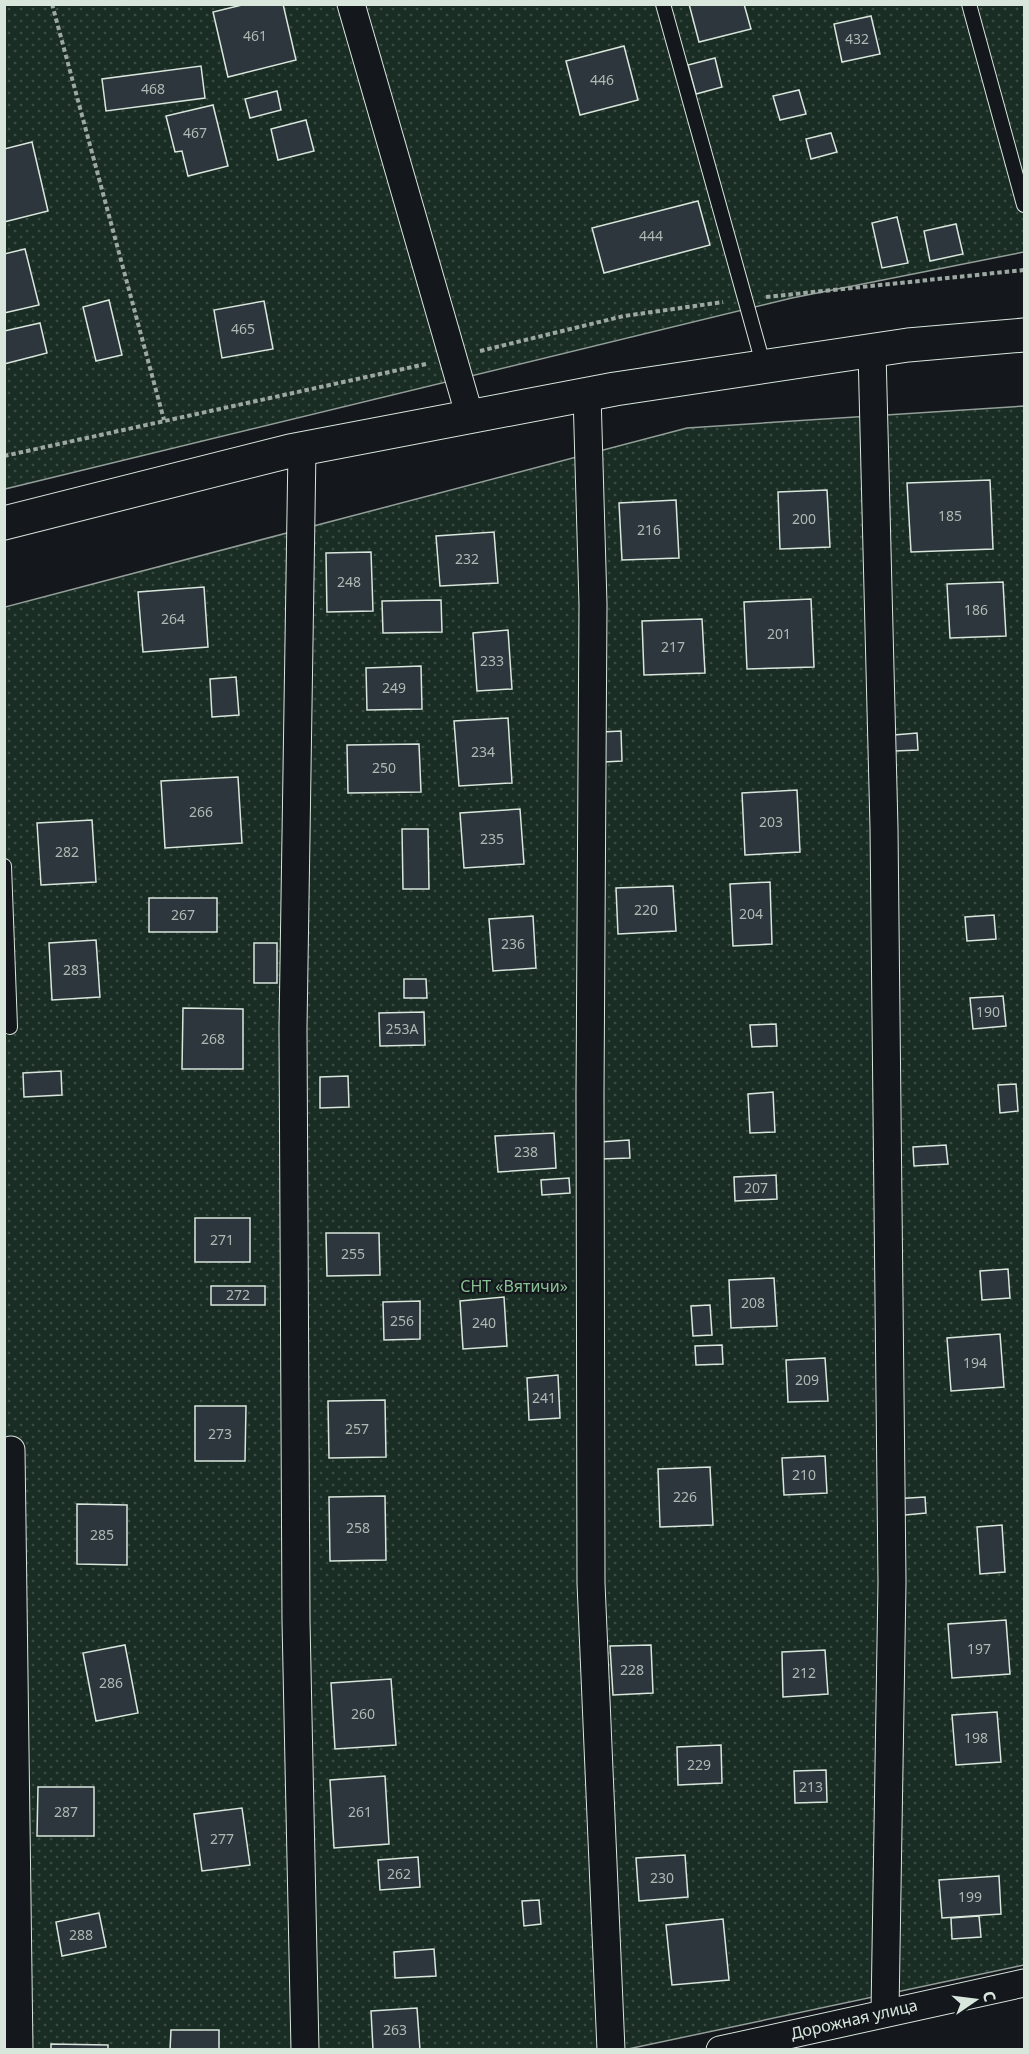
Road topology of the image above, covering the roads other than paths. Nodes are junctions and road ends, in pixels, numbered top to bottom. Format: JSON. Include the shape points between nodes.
{"nodes":[{"id":1,"x":351,"y":4,"type":"edge"},
{"id":2,"x":663,"y":4,"type":"edge"},
{"id":3,"x":969,"y":4,"type":"edge"},
{"id":4,"x":1024,"y":205,"type":"edge"},
{"id":5,"x":1024,"y":334,"type":"edge"},
{"id":6,"x":872,"y":351,"type":"junction"},
{"id":7,"x":764,"y":367,"type":"junction"},
{"id":8,"x":587,"y":394,"type":"junction"},
{"id":9,"x":470,"y":417,"type":"junction"},
{"id":10,"x":302,"y":449,"type":"junction"},
{"id":11,"x":4,"y":523,"type":"edge"},
{"id":12,"x":4,"y":866,"type":"edge"},
{"id":13,"x":10,"y":1027,"type":"dead end"},
{"id":14,"x":11,"y":1450,"type":"dead end"},
{"id":15,"x":1024,"y":1983,"type":"edge"},
{"id":16,"x":885,"y":2012,"type":"junction"},
{"id":17,"x":19,"y":2049,"type":"edge"},
{"id":18,"x":305,"y":2049,"type":"edge"},
{"id":19,"x":611,"y":2049,"type":"edge"},
{"id":20,"x":720,"y":2049,"type":"edge"}],
"edges":[{"from":1,"to":9,"type":"street"},
{"from":2,"to":7,"type":"lane"},
{"from":3,"to":4,"type":"lane"},
{"from":5,"to":6,"type":"main road"},
{"from":6,"to":7,"type":"main road"},
{"from":6,"to":16,"type":"street","via":[[884,828],[892,1582]]},
{"from":7,"to":8,"type":"main road"},
{"from":8,"to":9,"type":"main road"},
{"from":8,"to":19,"type":"street","via":[[593,604],[591,1583]]},
{"from":9,"to":10,"type":"main road"},
{"from":10,"to":11,"type":"main road"},
{"from":10,"to":18,"type":"street","via":[[292,1028],[296,1610]]},
{"from":12,"to":13,"type":"lane"},
{"from":14,"to":17,"type":"street"},
{"from":15,"to":16,"type":"street","name":"Дорожная улица"},
{"from":16,"to":20,"type":"street","name":"Дорожная улица"}]}
